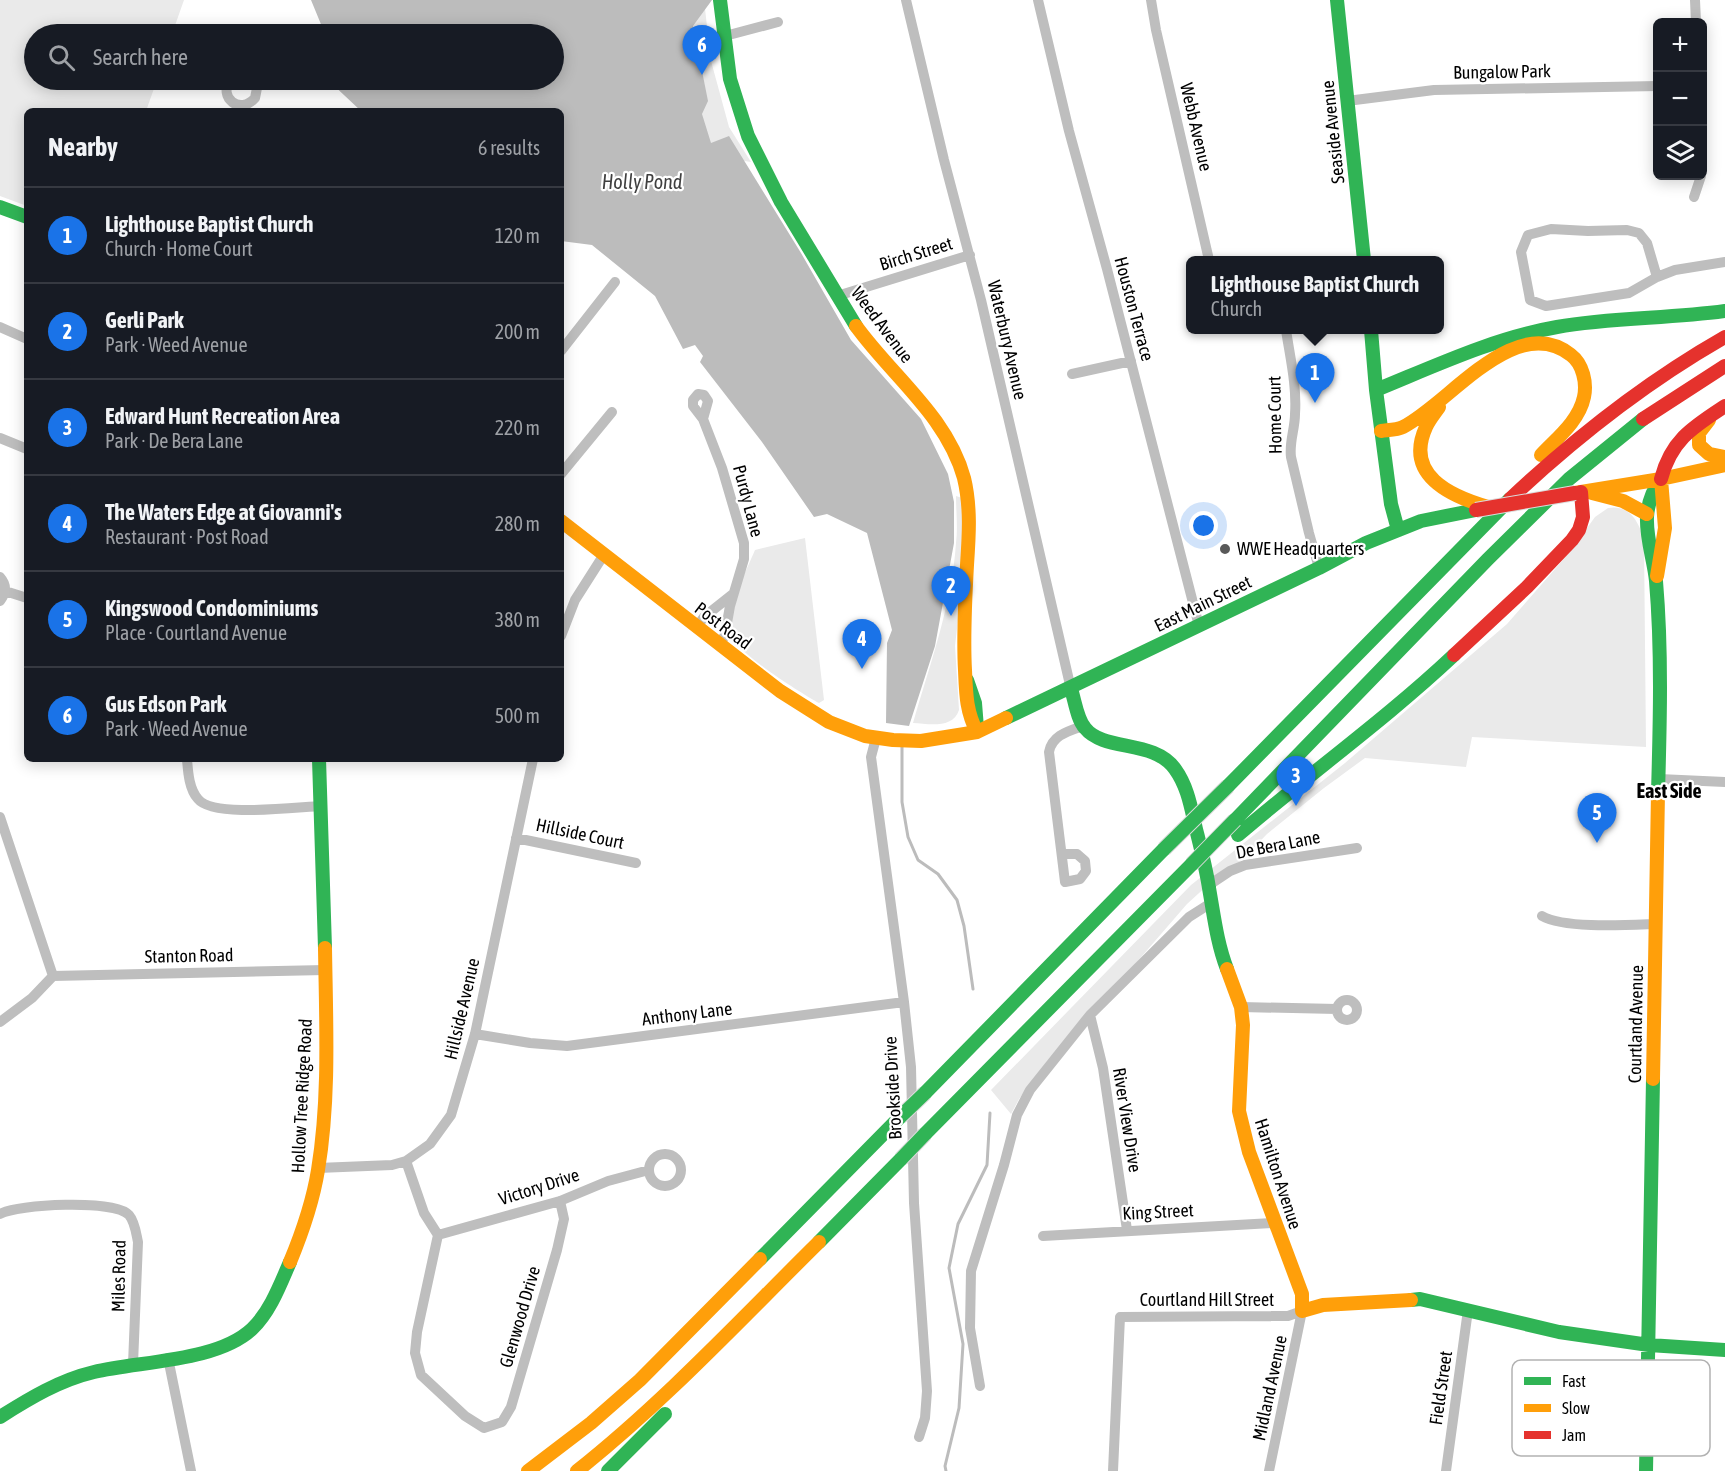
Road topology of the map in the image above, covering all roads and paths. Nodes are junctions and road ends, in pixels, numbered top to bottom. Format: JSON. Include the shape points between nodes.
{"nodes":[{"id":1,"x":720,"y":0,"type":"edge"},
{"id":2,"x":906,"y":0,"type":"edge"},
{"id":3,"x":1038,"y":0,"type":"edge"},
{"id":4,"x":1151,"y":0,"type":"edge"},
{"id":5,"x":1337,"y":0,"type":"edge"},
{"id":6,"x":1695,"y":0,"type":"edge"},
{"id":7,"x":1696,"y":18,"type":"edge"},
{"id":8,"x":778,"y":22,"type":"dead end"},
{"id":9,"x":725,"y":36,"type":"junction"},
{"id":10,"x":1653,"y":86,"type":"edge"},
{"id":11,"x":226,"y":90,"type":"edge"},
{"id":12,"x":256,"y":90,"type":"edge"},
{"id":13,"x":1347,"y":101,"type":"junction"},
{"id":14,"x":235,"y":108,"type":"edge"},
{"id":15,"x":1700,"y":180,"type":"edge"},
{"id":16,"x":1694,"y":197,"type":"dead end"},
{"id":17,"x":0,"y":207,"type":"edge"},
{"id":18,"x":24,"y":216,"type":"edge"},
{"id":19,"x":970,"y":255,"type":"junction"},
{"id":20,"x":1208,"y":256,"type":"edge"},
{"id":21,"x":1363,"y":256,"type":"edge"},
{"id":22,"x":1725,"y":262,"type":"edge"},
{"id":23,"x":1657,"y":277,"type":"junction"},
{"id":24,"x":615,"y":282,"type":"dead end"},
{"id":25,"x":837,"y":296,"type":"junction"},
{"id":26,"x":1725,"y":311,"type":"edge"},
{"id":27,"x":0,"y":327,"type":"edge"},
{"id":28,"x":1287,"y":334,"type":"edge"},
{"id":29,"x":1371,"y":334,"type":"edge"},
{"id":30,"x":1725,"y":337,"type":"edge"},
{"id":31,"x":24,"y":338,"type":"edge"},
{"id":32,"x":564,"y":347,"type":"edge"},
{"id":33,"x":1131,"y":362,"type":"junction"},
{"id":34,"x":1725,"y":366,"type":"edge"},
{"id":35,"x":1072,"y":374,"type":"dead end"},
{"id":36,"x":1466,"y":379,"type":"junction"},
{"id":37,"x":1377,"y":390,"type":"junction"},
{"id":38,"x":1725,"y":407,"type":"edge"},
{"id":39,"x":612,"y":412,"type":"dead end"},
{"id":40,"x":703,"y":419,"type":"dead end"},
{"id":41,"x":1381,"y":431,"type":"junction"},
{"id":42,"x":0,"y":438,"type":"edge"},
{"id":43,"x":24,"y":448,"type":"edge"},
{"id":44,"x":1725,"y":457,"type":"edge"},
{"id":45,"x":1725,"y":465,"type":"edge"},
{"id":46,"x":564,"y":470,"type":"edge"},
{"id":47,"x":1661,"y":479,"type":"junction"},
{"id":48,"x":1581,"y":492,"type":"junction"},
{"id":49,"x":1482,"y":509,"type":"junction"},
{"id":50,"x":1647,"y":514,"type":"junction"},
{"id":51,"x":564,"y":523,"type":"edge"},
{"id":52,"x":1398,"y":530,"type":"junction"},
{"id":53,"x":1657,"y":553,"type":"junction"},
{"id":54,"x":603,"y":555,"type":"junction"},
{"id":55,"x":1319,"y":568,"type":"junction"},
{"id":56,"x":0,"y":577,"type":"edge"},
{"id":57,"x":733,"y":594,"type":"junction"},
{"id":58,"x":3,"y":596,"type":"edge"},
{"id":59,"x":24,"y":598,"type":"edge"},
{"id":60,"x":1402,"y":608,"type":"junction"},
{"id":61,"x":1199,"y":626,"type":"junction"},
{"id":62,"x":564,"y":628,"type":"edge"},
{"id":63,"x":696,"y":628,"type":"junction"},
{"id":64,"x":720,"y":646,"type":"junction"},
{"id":65,"x":1071,"y":689,"type":"junction"},
{"id":66,"x":1083,"y":726,"type":"junction"},
{"id":67,"x":977,"y":732,"type":"junction"},
{"id":68,"x":879,"y":739,"type":"junction"},
{"id":69,"x":188,"y":762,"type":"edge"},
{"id":70,"x":319,"y":762,"type":"edge"},
{"id":71,"x":532,"y":762,"type":"edge"},
{"id":72,"x":1659,"y":779,"type":"junction"},
{"id":73,"x":1725,"y":782,"type":"edge"},
{"id":74,"x":321,"y":806,"type":"junction"},
{"id":75,"x":0,"y":817,"type":"edge"},
{"id":76,"x":516,"y":838,"type":"junction"},
{"id":77,"x":1357,"y":848,"type":"dead end"},
{"id":78,"x":1063,"y":854,"type":"dead end"},
{"id":79,"x":636,"y":863,"type":"dead end"},
{"id":80,"x":1192,"y":864,"type":"junction"},
{"id":81,"x":1209,"y":885,"type":"junction"},
{"id":82,"x":1211,"y":903,"type":"junction"},
{"id":83,"x":1542,"y":916,"type":"dead end"},
{"id":84,"x":1656,"y":924,"type":"junction"},
{"id":85,"x":325,"y":970,"type":"junction"},
{"id":86,"x":53,"y":976,"type":"junction"},
{"id":87,"x":904,"y":1002,"type":"junction"},
{"id":88,"x":1240,"y":1007,"type":"junction"},
{"id":89,"x":1337,"y":1009,"type":"dead end"},
{"id":90,"x":1090,"y":1016,"type":"junction"},
{"id":91,"x":0,"y":1022,"type":"edge"},
{"id":92,"x":475,"y":1034,"type":"junction"},
{"id":93,"x":406,"y":1161,"type":"junction"},
{"id":94,"x":318,"y":1168,"type":"junction"},
{"id":95,"x":649,"y":1170,"type":"dead end"},
{"id":96,"x":560,"y":1201,"type":"junction"},
{"id":97,"x":0,"y":1214,"type":"edge"},
{"id":98,"x":1274,"y":1223,"type":"junction"},
{"id":99,"x":1127,"y":1230,"type":"junction"},
{"id":100,"x":438,"y":1235,"type":"junction"},
{"id":101,"x":1043,"y":1236,"type":"dead end"},
{"id":102,"x":1468,"y":1310,"type":"junction"},
{"id":103,"x":1302,"y":1311,"type":"junction"},
{"id":104,"x":721,"y":1340,"type":"junction"},
{"id":105,"x":1649,"y":1345,"type":"junction"},
{"id":106,"x":1725,"y":1350,"type":"edge"},
{"id":107,"x":168,"y":1359,"type":"junction"},
{"id":108,"x":1649,"y":1360,"type":"edge"},
{"id":109,"x":133,"y":1364,"type":"junction"},
{"id":110,"x":980,"y":1386,"type":"dead end"},
{"id":111,"x":0,"y":1417,"type":"edge"},
{"id":112,"x":919,"y":1437,"type":"dead end"},
{"id":113,"x":1646,"y":1456,"type":"edge"},
{"id":114,"x":190,"y":1471,"type":"edge"},
{"id":115,"x":528,"y":1471,"type":"edge"},
{"id":116,"x":577,"y":1471,"type":"edge"},
{"id":117,"x":608,"y":1471,"type":"edge"},
{"id":118,"x":1113,"y":1471,"type":"edge"},
{"id":119,"x":1269,"y":1471,"type":"edge"},
{"id":120,"x":1446,"y":1471,"type":"edge"},
{"id":121,"x":1646,"y":1471,"type":"edge"}],
"edges":[{"from":1,"to":9,"type":"main road","name":"Weed Avenue"},
{"from":2,"to":19,"type":"street","name":"Waterbury Avenue"},
{"from":3,"to":33,"type":"street","name":"Houston Terrace"},
{"from":4,"to":20,"type":"street","name":"Webb Avenue"},
{"from":5,"to":13,"type":"main road","name":"Seaside Avenue"},
{"from":6,"to":7,"type":"street"},
{"from":8,"to":9,"type":"street"},
{"from":9,"to":25,"type":"main road","name":"Weed Avenue","via":[[732,90],[749,135],[795,227]]},
{"from":10,"to":13,"type":"street","name":"Bungalow Park","via":[[1434,90]]},
{"from":11,"to":14,"type":"street"},
{"from":12,"to":14,"type":"street","via":[[255,98],[247,105]]},
{"from":13,"to":21,"type":"main road","name":"Seaside Avenue"},
{"from":15,"to":16,"type":"street"},
{"from":17,"to":18,"type":"main road"},
{"from":19,"to":25,"type":"street","name":"Birch Street"},
{"from":19,"to":65,"type":"street","name":"Waterbury Avenue"},
{"from":22,"to":23,"type":"street"},
{"from":23,"to":23,"type":"street","via":[[1629,292],[1546,306],[1530,300],[1521,252],[1528,235],[1543,230],[1627,230],[1644,237]]},
{"from":24,"to":32,"type":"street"},
{"from":25,"to":67,"type":"main road","name":"Weed Avenue","via":[[859,329],[938,424],[960,466],[969,520],[964,697]]},
{"from":26,"to":37,"type":"main road","via":[[1594,322],[1533,332],[1475,350]]},
{"from":27,"to":31,"type":"street"},
{"from":28,"to":55,"type":"street","name":"Home Court","via":[[1295,397],[1290,448]]},
{"from":29,"to":37,"type":"main road"},
{"from":30,"to":60,"type":"main road","via":[[1632,395],[1555,457]]},
{"from":33,"to":35,"type":"street"},
{"from":33,"to":61,"type":"street","name":"Houston Terrace"},
{"from":34,"to":80,"type":"main road","bridge":true,"via":[[1644,418],[1569,479]]},
{"from":36,"to":41,"type":"main road","via":[[1404,427]]},
{"from":36,"to":49,"type":"main road","via":[[1427,423],[1421,444],[1422,460],[1431,480],[1442,490]]},
{"from":36,"to":60,"type":"main road","via":[[1502,355],[1526,345],[1545,343],[1572,356],[1582,370],[1586,388],[1582,406],[1571,422]]},
{"from":37,"to":41,"type":"main road"},
{"from":38,"to":44,"type":"main road","via":[[1699,431],[1698,441],[1707,454]]},
{"from":38,"to":47,"type":"main road","via":[[1679,438],[1669,452]]},
{"from":39,"to":46,"type":"street"},
{"from":40,"to":57,"type":"street","name":"Purdy Lane","via":[[744,543],[744,559]]},
{"from":41,"to":52,"type":"main road"},
{"from":42,"to":43,"type":"street"},
{"from":45,"to":47,"type":"main road","name":"East Main Street"},
{"from":47,"to":48,"type":"main road","name":"East Main Street"},
{"from":47,"to":50,"type":"main road","name":"Courtland Avenue","via":[[1652,490]]},
{"from":47,"to":53,"type":"main road","name":"Courtland Avenue","via":[[1664,507]]},
{"from":48,"to":49,"type":"main road","name":"East Main Street","bridge":true},
{"from":48,"to":50,"type":"main road","via":[[1623,501]]},
{"from":48,"to":80,"type":"main road","bridge":true,"via":[[1583,517],[1579,530],[1527,587],[1415,691],[1238,835]]},
{"from":49,"to":52,"type":"main road","name":"East Main Street","via":[[1421,520]]},
{"from":50,"to":53,"type":"main road","name":"Courtland Avenue"},
{"from":51,"to":54,"type":"main road","name":"Post Road"},
{"from":52,"to":55,"type":"main road","name":"East Main Street"},
{"from":53,"to":72,"type":"main road","name":"Courtland Avenue"},
{"from":54,"to":62,"type":"street","via":[[575,600]]},
{"from":54,"to":63,"type":"main road","name":"Post Road"},
{"from":55,"to":61,"type":"main road","name":"East Main Street"},
{"from":56,"to":58,"type":"street","via":[[5,586]]},
{"from":57,"to":63,"type":"street","via":[[704,616]]},
{"from":57,"to":64,"type":"street","name":"Purdy Lane"},
{"from":58,"to":59,"type":"street"},
{"from":60,"to":115,"type":"main road","bridge":true,"via":[[640,1380]]},
{"from":61,"to":65,"type":"main road","name":"East Main Street"},
{"from":63,"to":64,"type":"main road","name":"Post Road"},
{"from":64,"to":68,"type":"main road","name":"Post Road","via":[[807,710],[842,728]]},
{"from":65,"to":66,"type":"main road"},
{"from":65,"to":67,"type":"main road","name":"East Main Street"},
{"from":66,"to":78,"type":"street","via":[[1053,740],[1049,748]]},
{"from":66,"to":81,"type":"main road","name":"Hamilton Avenue","via":[[1101,739],[1155,753],[1174,767],[1188,793]]},
{"from":67,"to":68,"type":"main road","name":"East Main Street","via":[[911,742]]},
{"from":68,"to":87,"type":"street","name":"Brookside Drive","via":[[872,757]]},
{"from":69,"to":74,"type":"street","via":[[192,789],[205,805],[233,810]]},
{"from":70,"to":74,"type":"main road","name":"Hollow Tree Ridge Road"},
{"from":71,"to":76,"type":"street","name":"Hillside Avenue"},
{"from":72,"to":73,"type":"street"},
{"from":72,"to":84,"type":"main road","name":"Courtland Avenue"},
{"from":74,"to":85,"type":"main road","name":"Hollow Tree Ridge Road"},
{"from":75,"to":86,"type":"street"},
{"from":76,"to":79,"type":"street","name":"Hillside Court"},
{"from":76,"to":92,"type":"street","name":"Hillside Avenue"},
{"from":77,"to":81,"type":"street","name":"De Bera Lane","via":[[1245,865]]},
{"from":80,"to":104,"type":"main road","bridge":true},
{"from":81,"to":82,"type":"main road","name":"Hamilton Avenue"},
{"from":82,"to":88,"type":"main road","name":"Hamilton Avenue","via":[[1219,948]]},
{"from":82,"to":90,"type":"street","via":[[1189,917]]},
{"from":83,"to":84,"type":"street","via":[[1551,922],[1573,924]]},
{"from":84,"to":105,"type":"main road","name":"Courtland Avenue"},
{"from":85,"to":86,"type":"street","name":"Stanton Road"},
{"from":85,"to":94,"type":"main road","name":"Hollow Tree Ridge Road","via":[[325,1069]]},
{"from":86,"to":91,"type":"street","via":[[33,998]]},
{"from":87,"to":92,"type":"street","name":"Anthony Lane","via":[[567,1046]]},
{"from":87,"to":112,"type":"street","name":"Brookside Drive","via":[[911,1067],[914,1203],[927,1391]]},
{"from":88,"to":89,"type":"street"},
{"from":88,"to":98,"type":"main road","name":"Hamilton Avenue","via":[[1243,1025],[1239,1111]]},
{"from":90,"to":99,"type":"street","name":"River View Drive","via":[[1103,1068]]},
{"from":90,"to":110,"type":"street","via":[[1030,1090],[1017,1115],[971,1271],[970,1329]]},
{"from":92,"to":93,"type":"street","name":"Hillside Avenue","via":[[451,1115],[430,1144]]},
{"from":93,"to":94,"type":"street","name":"Hillside Avenue"},
{"from":93,"to":100,"type":"street","via":[[424,1213]]},
{"from":94,"to":107,"type":"main road","name":"Hollow Tree Ridge Road","via":[[294,1249],[272,1301],[254,1328],[236,1341]]},
{"from":95,"to":96,"type":"street","name":"Victory Drive","via":[[608,1181]]},
{"from":96,"to":100,"type":"street","name":"Victory Drive"},
{"from":96,"to":100,"type":"street","name":"Glenwood Drive","via":[[564,1219],[557,1250],[511,1407],[502,1422],[484,1428],[465,1416],[421,1375],[415,1353]]},
{"from":97,"to":109,"type":"street","name":"Miles Road","via":[[17,1208],[100,1204],[128,1214],[138,1242]]},
{"from":98,"to":99,"type":"street","name":"King Street"},
{"from":98,"to":103,"type":"main road","name":"Hamilton Avenue","via":[[1302,1294]]},
{"from":99,"to":101,"type":"street","name":"King Street"},
{"from":102,"to":103,"type":"main road","via":[[1413,1299],[1323,1305]]},
{"from":102,"to":105,"type":"main road","via":[[1559,1332]]},
{"from":102,"to":120,"type":"street","name":"Field Street"},
{"from":103,"to":118,"type":"street","name":"Courtland Hill Street","via":[[1288,1316],[1120,1317]]},
{"from":103,"to":119,"type":"street","name":"Midland Avenue"},
{"from":104,"to":116,"type":"main road","via":[[640,1420]]},
{"from":104,"to":117,"type":"main road","via":[[698,1382]]},
{"from":105,"to":106,"type":"main road"},
{"from":105,"to":108,"type":"main road","name":"Courtland Avenue"},
{"from":107,"to":109,"type":"main road","name":"Hollow Tree Ridge Road"},
{"from":107,"to":114,"type":"street"},
{"from":109,"to":111,"type":"main road","name":"Hollow Tree Ridge Road","via":[[62,1381]]},
{"from":113,"to":121,"type":"main road","name":"Courtland Avenue"}]}
